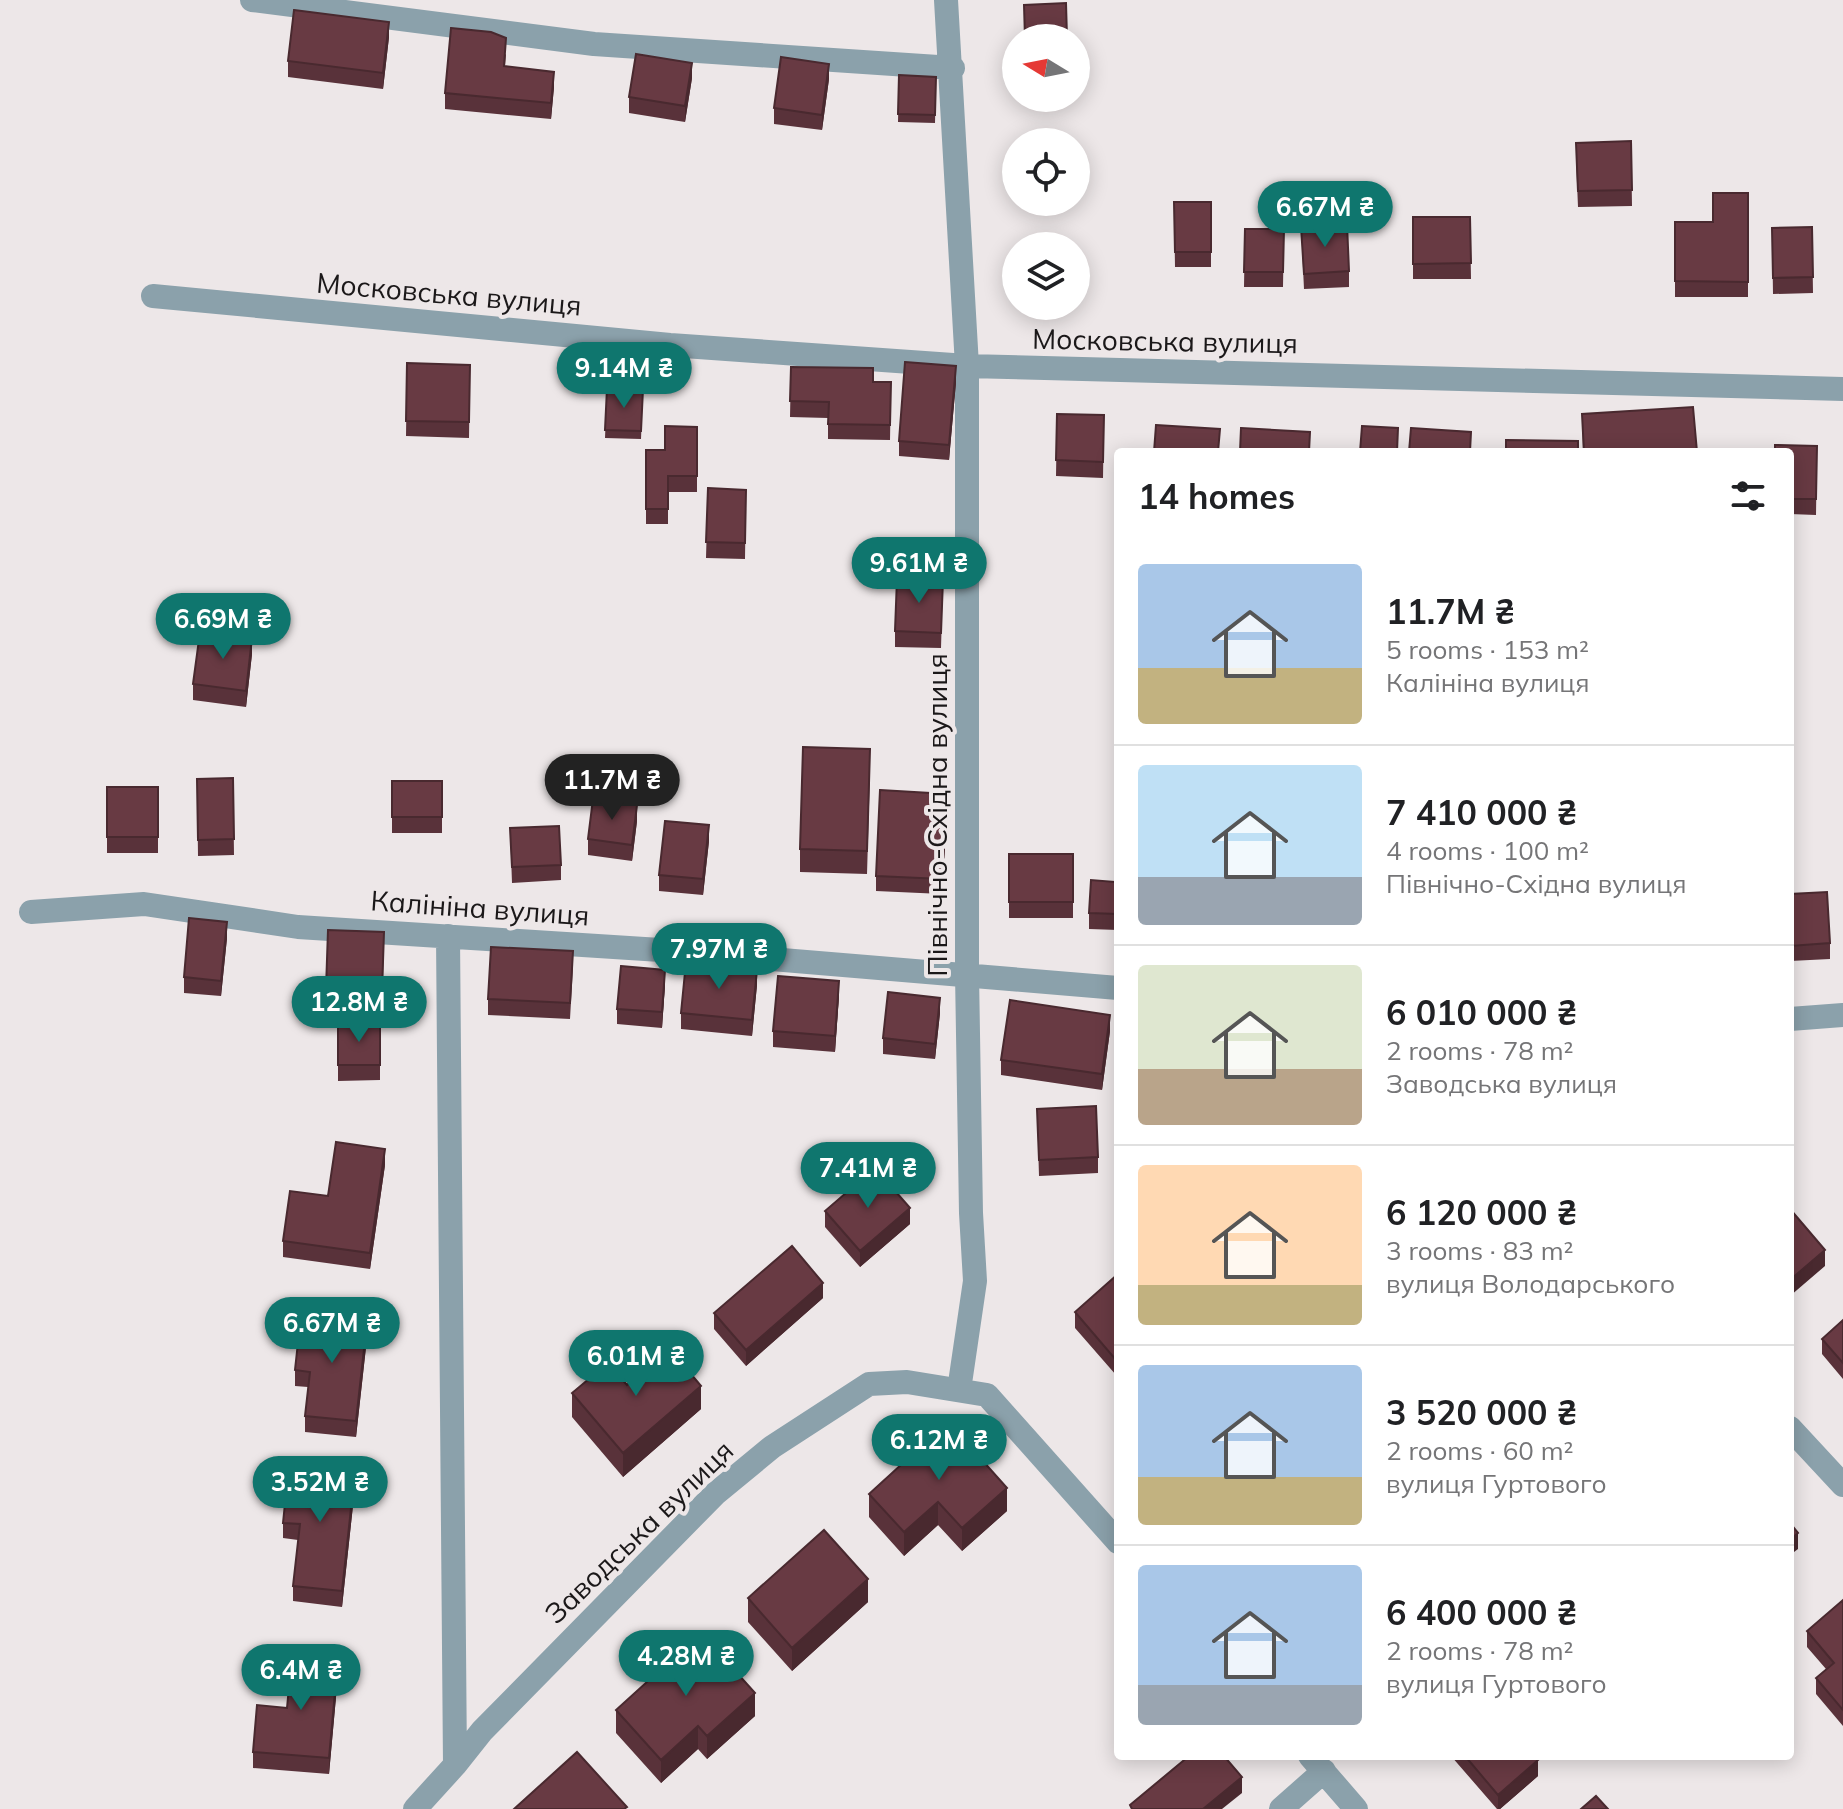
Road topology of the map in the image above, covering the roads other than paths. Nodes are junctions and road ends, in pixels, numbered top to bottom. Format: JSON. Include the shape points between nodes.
{"nodes":[{"id":1,"x":252,"y":0,"type":"edge"},
{"id":2,"x":946,"y":0,"type":"edge"},
{"id":3,"x":953,"y":68,"type":"junction"},
{"id":4,"x":153,"y":296,"type":"dead end"},
{"id":5,"x":967,"y":366,"type":"junction"},
{"id":6,"x":1843,"y":389,"type":"edge"},
{"id":7,"x":31,"y":912,"type":"dead end"},
{"id":8,"x":448,"y":936,"type":"junction"},
{"id":9,"x":967,"y":974,"type":"junction"},
{"id":10,"x":1114,"y":988,"type":"edge"},
{"id":11,"x":1794,"y":1019,"type":"edge"},
{"id":12,"x":1841,"y":1019,"type":"edge"},
{"id":13,"x":959,"y":1390,"type":"junction"},
{"id":14,"x":1794,"y":1432,"type":"edge"},
{"id":15,"x":1843,"y":1485,"type":"edge"},
{"id":16,"x":1114,"y":1538,"type":"edge"},
{"id":17,"x":1317,"y":1764,"type":"edge"},
{"id":18,"x":455,"y":1765,"type":"junction"},
{"id":19,"x":415,"y":1809,"type":"edge"},
{"id":20,"x":1281,"y":1809,"type":"edge"},
{"id":21,"x":1356,"y":1809,"type":"edge"}],
"edges":[{"from":1,"to":3,"type":"street","via":[[594,44]]},
{"from":2,"to":3,"type":"street","name":"Північно-Східна вулиця"},
{"from":3,"to":5,"type":"street","name":"Північно-Східна вулиця"},
{"from":4,"to":5,"type":"street","name":"Московська вулиця","via":[[670,345]]},
{"from":5,"to":6,"type":"street","name":"Московська вулиця"},
{"from":5,"to":9,"type":"street","name":"Північно-Східна вулиця"},
{"from":7,"to":8,"type":"street","name":"Калініна вулиця","via":[[144,904],[298,927]]},
{"from":8,"to":9,"type":"street","name":"Калініна вулиця"},
{"from":8,"to":18,"type":"street"},
{"from":9,"to":10,"type":"street","name":"Калініна вулиця"},
{"from":9,"to":13,"type":"street","name":"Північно-Східна вулиця","via":[[975,1281]]},
{"from":11,"to":12,"type":"street"},
{"from":13,"to":16,"type":"street","name":"Заводська вулиця","via":[[987,1395]]},
{"from":13,"to":18,"type":"street","name":"Заводська вулиця","via":[[907,1382],[869,1384],[772,1447],[636,1572]]},
{"from":14,"to":15,"type":"street"},
{"from":17,"to":20,"type":"street"},
{"from":17,"to":21,"type":"street"},
{"from":18,"to":19,"type":"street","name":"Заводська вулиця"}]}
